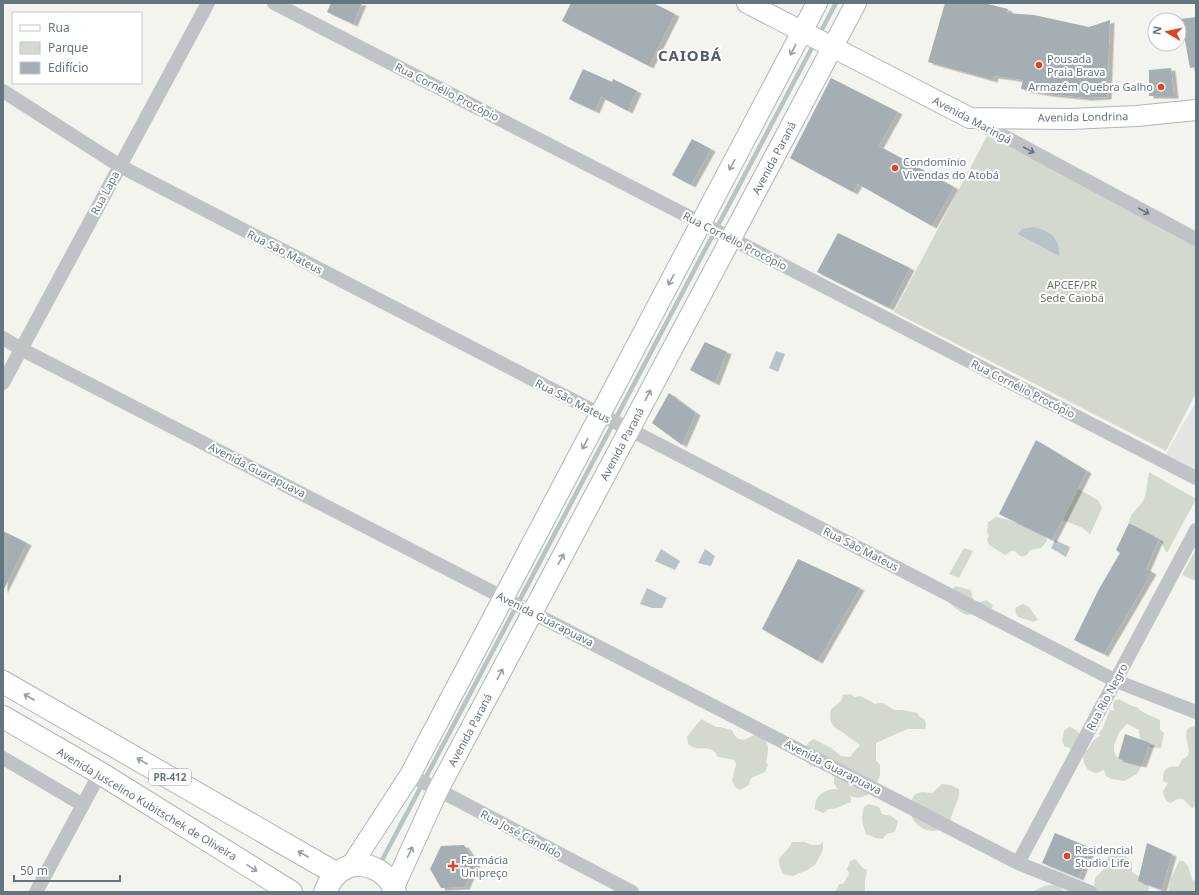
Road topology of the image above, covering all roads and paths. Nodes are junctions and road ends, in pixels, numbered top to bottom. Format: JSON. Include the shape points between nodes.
{"nodes":[{"id":1,"x":208,"y":3,"type":"edge"},
{"id":2,"x":274,"y":3,"type":"edge"},
{"id":3,"x":747,"y":3,"type":"edge"},
{"id":4,"x":817,"y":3,"type":"edge"},
{"id":5,"x":856,"y":3,"type":"edge"},
{"id":6,"x":802,"y":32,"type":"junction"},
{"id":7,"x":832,"y":48,"type":"junction"},
{"id":8,"x":3,"y":91,"type":"edge"},
{"id":9,"x":1196,"y":110,"type":"edge"},
{"id":10,"x":970,"y":118,"type":"junction"},
{"id":11,"x":120,"y":166,"type":"junction"},
{"id":12,"x":705,"y":225,"type":"junction"},
{"id":13,"x":728,"y":237,"type":"junction"},
{"id":14,"x":1196,"y":239,"type":"edge"},
{"id":15,"x":3,"y":338,"type":"edge"},
{"id":16,"x":21,"y":349,"type":"junction"},
{"id":17,"x":3,"y":383,"type":"edge"},
{"id":18,"x":603,"y":416,"type":"junction"},
{"id":19,"x":626,"y":428,"type":"junction"},
{"id":20,"x":1196,"y":478,"type":"edge"},
{"id":21,"x":1196,"y":530,"type":"edge"},
{"id":22,"x":506,"y":599,"type":"junction"},
{"id":23,"x":530,"y":611,"type":"junction"},
{"id":24,"x":1116,"y":681,"type":"junction"},
{"id":25,"x":3,"y":682,"type":"edge"},
{"id":26,"x":1196,"y":712,"type":"edge"},
{"id":27,"x":3,"y":717,"type":"edge"},
{"id":28,"x":3,"y":758,"type":"edge"},
{"id":29,"x":100,"y":773,"type":"junction"},
{"id":30,"x":410,"y":775,"type":"junction"},
{"id":31,"x":438,"y":790,"type":"junction"},
{"id":32,"x":83,"y":805,"type":"junction"},
{"id":33,"x":1018,"y":863,"type":"junction"},
{"id":34,"x":344,"y":870,"type":"junction"},
{"id":35,"x":394,"y":890,"type":"edge"},
{"id":36,"x":36,"y":892,"type":"edge"},
{"id":37,"x":291,"y":892,"type":"edge"},
{"id":38,"x":325,"y":892,"type":"edge"},
{"id":39,"x":632,"y":892,"type":"edge"},
{"id":40,"x":1090,"y":892,"type":"edge"}],
"edges":[{"from":1,"to":11,"type":"street","name":"Rua Lapa"},
{"from":2,"to":12,"type":"street","name":"Rua Cornélio Procópio"},
{"from":3,"to":6,"type":"street","name":"Avenida Maringá"},
{"from":4,"to":6,"type":"street"},
{"from":5,"to":7,"type":"street","name":"Avenida Paraná"},
{"from":6,"to":7,"type":"street","name":"Avenida Maringá"},
{"from":6,"to":12,"type":"street","one_way":true},
{"from":7,"to":10,"type":"street","name":"Avenida Maringá"},
{"from":7,"to":13,"type":"street","name":"Avenida Paraná"},
{"from":8,"to":11,"type":"street","name":"Rua São Mateus"},
{"from":9,"to":10,"type":"street","name":"Avenida Londrina","via":[[1070,119]]},
{"from":10,"to":14,"type":"street","name":"Avenida Maringá","one_way":true},
{"from":11,"to":16,"type":"street","name":"Rua Lapa"},
{"from":11,"to":18,"type":"street","name":"Rua São Mateus"},
{"from":12,"to":13,"type":"street","name":"Rua Cornélio Procópio"},
{"from":12,"to":18,"type":"street","one_way":true},
{"from":19,"to":13,"type":"street","name":"Avenida Paraná","one_way":true},
{"from":13,"to":20,"type":"street","name":"Rua Cornélio Procópio"},
{"from":15,"to":16,"type":"street","name":"Avenida Guarapuava"},
{"from":16,"to":17,"type":"street","name":"Rua Lapa"},
{"from":16,"to":22,"type":"street","name":"Avenida Guarapuava"},
{"from":18,"to":19,"type":"street","name":"Rua São Mateus"},
{"from":18,"to":22,"type":"street","one_way":true},
{"from":23,"to":19,"type":"street","name":"Avenida Paraná","one_way":true},
{"from":19,"to":24,"type":"street","name":"Rua São Mateus"},
{"from":21,"to":24,"type":"street","name":"Rua Rio Negro"},
{"from":22,"to":23,"type":"street","name":"Avenida Guarapuava"},
{"from":22,"to":30,"type":"street"},
{"from":31,"to":23,"type":"street","name":"Avenida Paraná","one_way":true},
{"from":23,"to":33,"type":"street","name":"Avenida Guarapuava"},
{"from":24,"to":26,"type":"street","name":"Rua São Mateus"},
{"from":24,"to":33,"type":"street","name":"Rua Rio Negro"},
{"from":34,"to":25,"type":"main road","number":"PR-412","one_way":true},
{"from":27,"to":29,"type":"main road","name":"Avenida Juscelino Kubitschek de Oliveira","number":"PR-412"},
{"from":28,"to":32,"type":"street"},
{"from":29,"to":32,"type":"street"},
{"from":29,"to":37,"type":"main road","name":"Avenida Juscelino Kubitschek de Oliveira","number":"PR-412","one_way":true},
{"from":30,"to":31,"type":"street","name":"Rua José Cândido"},
{"from":30,"to":34,"type":"street"},
{"from":35,"to":31,"type":"street","name":"Avenida Paraná","one_way":true},
{"from":31,"to":39,"type":"street","name":"Rua José Cândido"},
{"from":32,"to":36,"type":"street"},
{"from":33,"to":40,"type":"street","name":"Avenida Guarapuava"},
{"from":34,"to":35,"type":"main road","number":"PR-412","via":[[360,865],[376,869],[386,877]]},
{"from":34,"to":38,"type":"main road","via":[[330,882]]}]}
